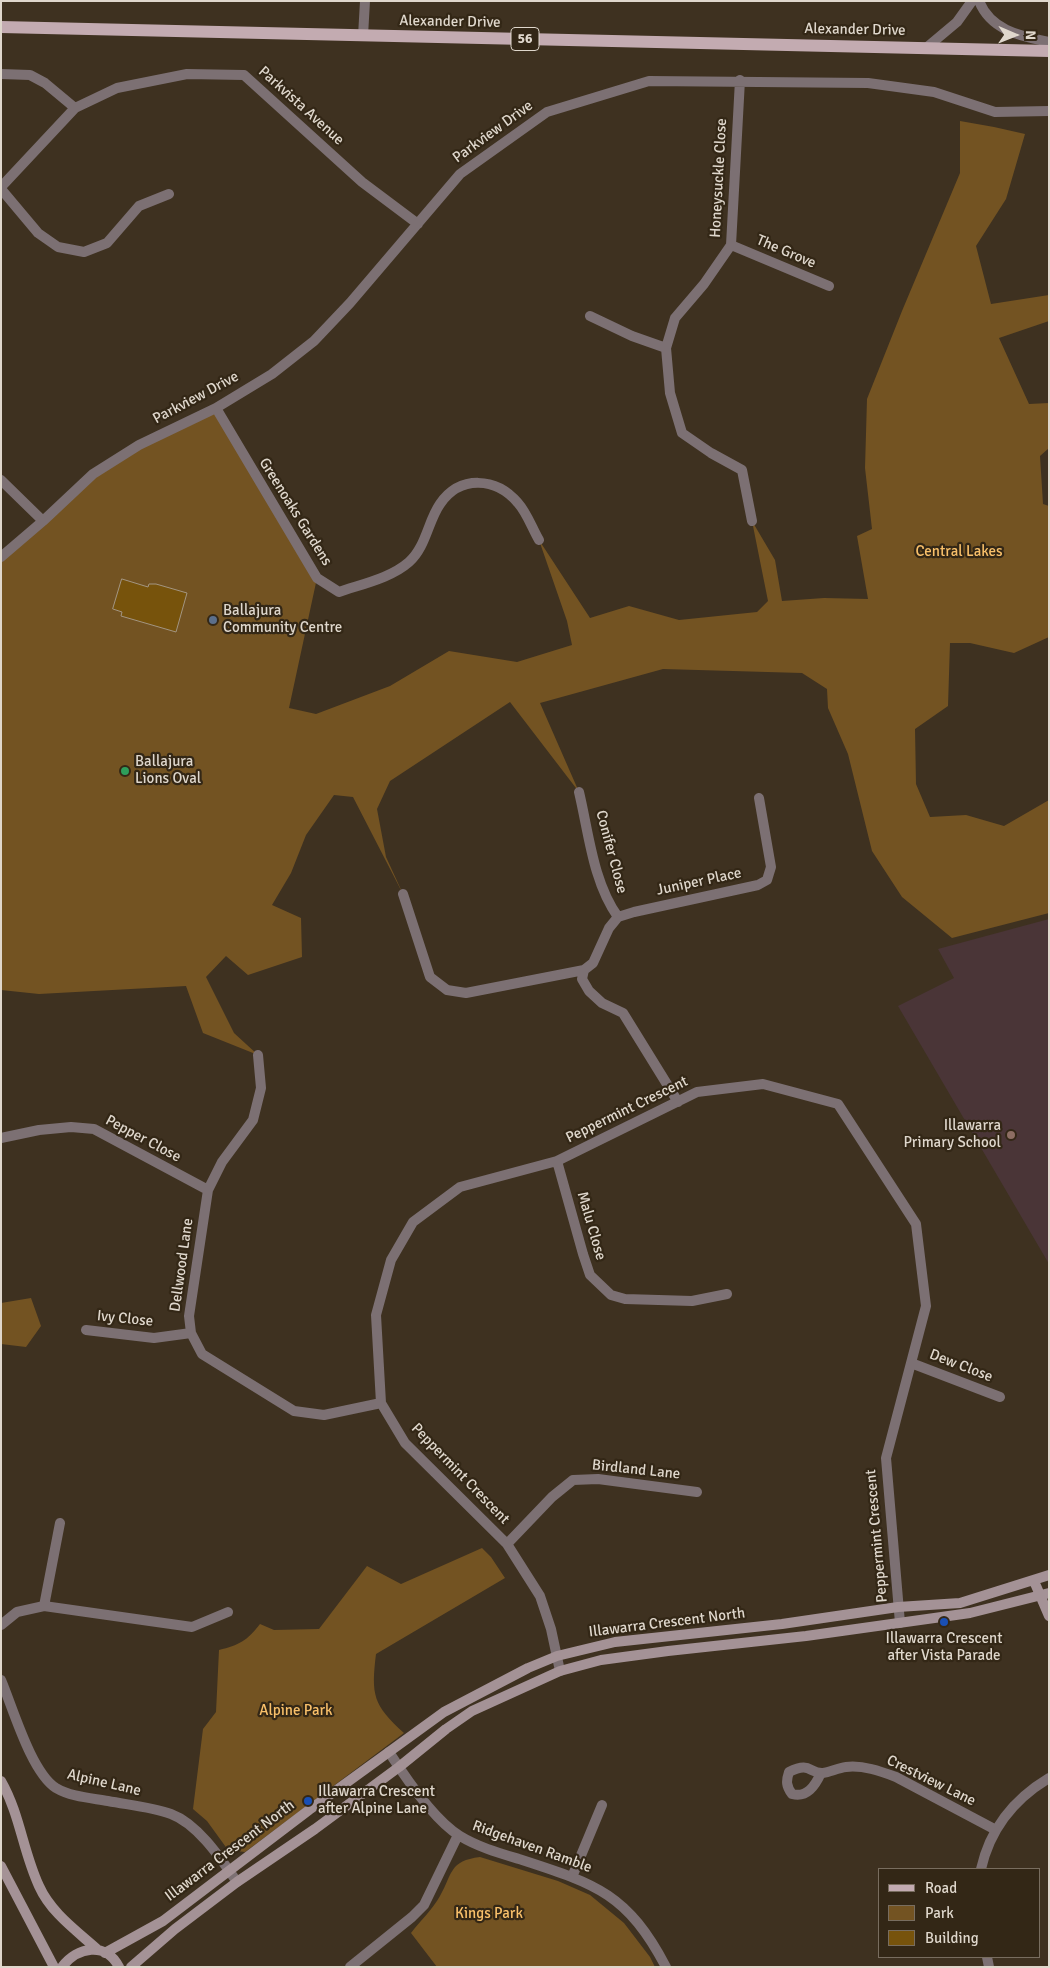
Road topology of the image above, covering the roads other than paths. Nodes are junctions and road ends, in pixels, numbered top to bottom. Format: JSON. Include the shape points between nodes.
{"nodes":[{"id":1,"x":365,"y":1,"type":"edge"},
{"id":2,"x":972,"y":1,"type":"edge"},
{"id":3,"x":979,"y":1,"type":"edge"},
{"id":4,"x":1,"y":27,"type":"edge"},
{"id":5,"x":363,"y":36,"type":"junction"},
{"id":6,"x":1049,"y":42,"type":"edge"},
{"id":7,"x":926,"y":48,"type":"junction"},
{"id":8,"x":1049,"y":50,"type":"edge"},
{"id":9,"x":1,"y":74,"type":"edge"},
{"id":10,"x":740,"y":80,"type":"junction"},
{"id":11,"x":75,"y":108,"type":"junction"},
{"id":12,"x":1049,"y":110,"type":"edge"},
{"id":13,"x":1,"y":188,"type":"edge"},
{"id":14,"x":170,"y":194,"type":"dead end"},
{"id":15,"x":418,"y":224,"type":"junction"},
{"id":16,"x":731,"y":245,"type":"junction"},
{"id":17,"x":829,"y":286,"type":"dead end"},
{"id":18,"x":590,"y":316,"type":"dead end"},
{"id":19,"x":666,"y":348,"type":"junction"},
{"id":20,"x":216,"y":408,"type":"junction"},
{"id":21,"x":1,"y":480,"type":"edge"},
{"id":22,"x":752,"y":521,"type":"dead end"},
{"id":23,"x":43,"y":522,"type":"junction"},
{"id":24,"x":539,"y":540,"type":"dead end"},
{"id":25,"x":1,"y":558,"type":"edge"},
{"id":26,"x":579,"y":792,"type":"dead end"},
{"id":27,"x":759,"y":798,"type":"dead end"},
{"id":28,"x":403,"y":894,"type":"dead end"},
{"id":29,"x":618,"y":918,"type":"junction"},
{"id":30,"x":584,"y":970,"type":"junction"},
{"id":31,"x":258,"y":1055,"type":"dead end"},
{"id":32,"x":678,"y":1102,"type":"junction"},
{"id":33,"x":1,"y":1138,"type":"edge"},
{"id":34,"x":557,"y":1161,"type":"junction"},
{"id":35,"x":208,"y":1190,"type":"junction"},
{"id":36,"x":727,"y":1294,"type":"dead end"},
{"id":37,"x":86,"y":1330,"type":"dead end"},
{"id":38,"x":191,"y":1333,"type":"junction"},
{"id":39,"x":911,"y":1363,"type":"junction"},
{"id":40,"x":1000,"y":1397,"type":"dead end"},
{"id":41,"x":381,"y":1403,"type":"junction"},
{"id":42,"x":697,"y":1492,"type":"dead end"},
{"id":43,"x":60,"y":1523,"type":"dead end"},
{"id":44,"x":507,"y":1544,"type":"junction"},
{"id":45,"x":1048,"y":1576,"type":"edge"},
{"id":46,"x":1034,"y":1581,"type":"junction"},
{"id":47,"x":1045,"y":1594,"type":"edge"},
{"id":48,"x":44,"y":1606,"type":"junction"},
{"id":49,"x":898,"y":1607,"type":"junction"},
{"id":50,"x":228,"y":1612,"type":"dead end"},
{"id":51,"x":1049,"y":1616,"type":"edge"},
{"id":52,"x":900,"y":1623,"type":"junction"},
{"id":53,"x":1,"y":1626,"type":"edge"},
{"id":54,"x":557,"y":1656,"type":"junction"},
{"id":55,"x":560,"y":1671,"type":"junction"},
{"id":56,"x":1,"y":1680,"type":"edge"},
{"id":57,"x":389,"y":1752,"type":"junction"},
{"id":58,"x":399,"y":1767,"type":"junction"},
{"id":59,"x":821,"y":1773,"type":"dead end"},
{"id":60,"x":1049,"y":1778,"type":"edge"},
{"id":61,"x":1,"y":1781,"type":"edge"},
{"id":62,"x":602,"y":1805,"type":"dead end"},
{"id":63,"x":996,"y":1830,"type":"junction"},
{"id":64,"x":458,"y":1835,"type":"junction"},
{"id":65,"x":1,"y":1866,"type":"edge"},
{"id":66,"x":981,"y":1868,"type":"edge"},
{"id":67,"x":229,"y":1870,"type":"junction"},
{"id":68,"x":572,"y":1877,"type":"junction"},
{"id":69,"x":238,"y":1882,"type":"junction"},
{"id":70,"x":102,"y":1951,"type":"junction"},
{"id":71,"x":54,"y":1967,"type":"edge"},
{"id":72,"x":62,"y":1967,"type":"edge"},
{"id":73,"x":119,"y":1967,"type":"edge"},
{"id":74,"x":131,"y":1967,"type":"edge"},
{"id":75,"x":350,"y":1967,"type":"edge"},
{"id":76,"x":666,"y":1967,"type":"edge"}],
"edges":[{"from":1,"to":5,"type":"street"},
{"from":2,"to":7,"type":"street","via":[[957,22]]},
{"from":3,"to":6,"type":"street","via":[[986,15],[1001,28],[1019,36]]},
{"from":4,"to":5,"type":"main road","name":"Alexander Drive","number":"56"},
{"from":5,"to":7,"type":"main road","name":"Alexander Drive","number":"56"},
{"from":7,"to":8,"type":"main road","name":"Alexander Drive","number":"56"},
{"from":9,"to":11,"type":"street","via":[[30,75]]},
{"from":10,"to":12,"type":"street","name":"Parkview Drive","via":[[868,83],[934,92],[995,112]]},
{"from":10,"to":15,"type":"street","name":"Parkview Drive","via":[[649,80],[547,112],[460,174]]},
{"from":10,"to":16,"type":"street","name":"Honeysuckle Close"},
{"from":11,"to":13,"type":"street","name":"Parkvista Avenue"},
{"from":11,"to":15,"type":"street","name":"Parkvista Avenue","via":[[117,88],[187,74],[244,75],[362,182]]},
{"from":13,"to":14,"type":"street","via":[[38,233],[58,247],[84,252],[108,243],[139,206]]},
{"from":15,"to":20,"type":"street","name":"Parkview Drive","via":[[314,342],[272,374]]},
{"from":16,"to":17,"type":"street","name":"The Grove"},
{"from":16,"to":19,"type":"street","name":"Honeysuckle Close","via":[[675,318]]},
{"from":18,"to":19,"type":"street"},
{"from":19,"to":22,"type":"street","name":"Honeysuckle Close","via":[[670,393],[682,433],[742,470]]},
{"from":20,"to":23,"type":"street","name":"Parkview Drive","via":[[139,444],[92,474]]},
{"from":20,"to":24,"type":"street","name":"Greenoaks Gardens","via":[[317,578],[339,592],[395,571],[410,561],[423,542],[439,505],[465,483],[488,484],[507,494],[518,503]]},
{"from":21,"to":23,"type":"street"},
{"from":23,"to":25,"type":"street","name":"Parkview Drive"},
{"from":26,"to":29,"type":"street","name":"Conifer Close","via":[[596,869]]},
{"from":27,"to":29,"type":"street","name":"Juniper Place","via":[[771,867],[767,880],[758,885]]},
{"from":28,"to":30,"type":"street","via":[[430,977],[447,990],[466,993]]},
{"from":29,"to":30,"type":"street","via":[[609,928],[593,962]]},
{"from":30,"to":32,"type":"street","via":[[582,980],[589,991],[602,1003],[623,1013]]},
{"from":31,"to":35,"type":"street","name":"Dellwood Lane","via":[[261,1088],[253,1120],[222,1162]]},
{"from":32,"to":34,"type":"street","name":"Peppermint Crescent"},
{"from":32,"to":39,"type":"street","name":"Peppermint Crescent","via":[[697,1092],[763,1084],[838,1104],[916,1224],[926,1306]]},
{"from":33,"to":35,"type":"street","name":"Pepper Close","via":[[39,1130],[94,1129]]},
{"from":34,"to":36,"type":"street","name":"Malu Close","via":[[590,1275],[611,1295],[625,1299],[692,1302]]},
{"from":34,"to":41,"type":"street","name":"Peppermint Crescent","via":[[460,1187],[412,1222],[391,1260],[376,1316]]},
{"from":35,"to":38,"type":"street","name":"Dellwood Lane","via":[[189,1316]]},
{"from":37,"to":38,"type":"street","name":"Ivy Close","via":[[154,1338]]},
{"from":38,"to":41,"type":"street","name":"Dellwood Lane","via":[[202,1354],[294,1411],[324,1415]]},
{"from":39,"to":40,"type":"street","name":"Dew Close"},
{"from":39,"to":49,"type":"street","name":"Peppermint Crescent","via":[[886,1458]]},
{"from":41,"to":44,"type":"street","name":"Peppermint Crescent","via":[[405,1443]]},
{"from":42,"to":44,"type":"street","name":"Birdland Lane","via":[[598,1479],[573,1480]]},
{"from":43,"to":48,"type":"street"},
{"from":44,"to":54,"type":"street","name":"Peppermint Crescent","via":[[540,1596]]},
{"from":45,"to":46,"type":"main road","name":"Illawarra Crescent North"},
{"from":46,"to":47,"type":"main road"},
{"from":46,"to":49,"type":"main road","name":"Illawarra Crescent North","via":[[960,1603]]},
{"from":47,"to":51,"type":"main road"},
{"from":47,"to":52,"type":"main road","name":"Illawarra Crescent North","via":[[970,1613]]},
{"from":48,"to":50,"type":"street","via":[[192,1627]]},
{"from":48,"to":53,"type":"street","via":[[17,1612]]},
{"from":49,"to":52,"type":"street","name":"Peppermint Crescent"},
{"from":49,"to":54,"type":"main road","name":"Illawarra Crescent North","via":[[782,1624],[615,1642]]},
{"from":52,"to":55,"type":"main road","name":"Illawarra Crescent North","via":[[611,1659]]},
{"from":54,"to":55,"type":"street","name":"Peppermint Crescent"},
{"from":54,"to":57,"type":"main road","name":"Illawarra Crescent North","via":[[444,1712]]},
{"from":55,"to":58,"type":"main road","name":"Illawarra Crescent North","via":[[472,1711]]},
{"from":56,"to":67,"type":"street","name":"Alpine Lane","via":[[35,1764],[56,1788],[76,1796],[173,1815],[191,1826]]},
{"from":57,"to":58,"type":"street","name":"Ridgehaven Ramble"},
{"from":57,"to":67,"type":"main road","name":"Illawarra Crescent North"},
{"from":58,"to":64,"type":"street","name":"Ridgehaven Ramble","via":[[435,1813]]},
{"from":58,"to":69,"type":"main road","name":"Illawarra Crescent North"},
{"from":59,"to":63,"type":"street","name":"Crestview Lane","via":[[847,1767],[880,1771]]},
{"from":60,"to":63,"type":"street","via":[[1016,1803]]},
{"from":61,"to":70,"type":"main road","via":[[13,1807],[39,1887],[61,1917]]},
{"from":62,"to":68,"type":"street"},
{"from":63,"to":66,"type":"street"},
{"from":64,"to":68,"type":"street","name":"Ridgehaven Ramble","via":[[485,1848]]},
{"from":64,"to":75,"type":"street","via":[[424,1904]]},
{"from":65,"to":71,"type":"main road"},
{"from":67,"to":69,"type":"street","name":"Alpine Lane"},
{"from":67,"to":70,"type":"main road","name":"Illawarra Crescent North","via":[[163,1921]]},
{"from":68,"to":76,"type":"street","name":"Ridgehaven Ramble","via":[[610,1895],[631,1913],[651,1939]]},
{"from":69,"to":74,"type":"main road","name":"Illawarra Crescent North","via":[[174,1929]]},
{"from":70,"to":72,"type":"main road","name":"Illawarra Crescent North","via":[[88,1949],[78,1952]]},
{"from":70,"to":73,"type":"main road"}]}
